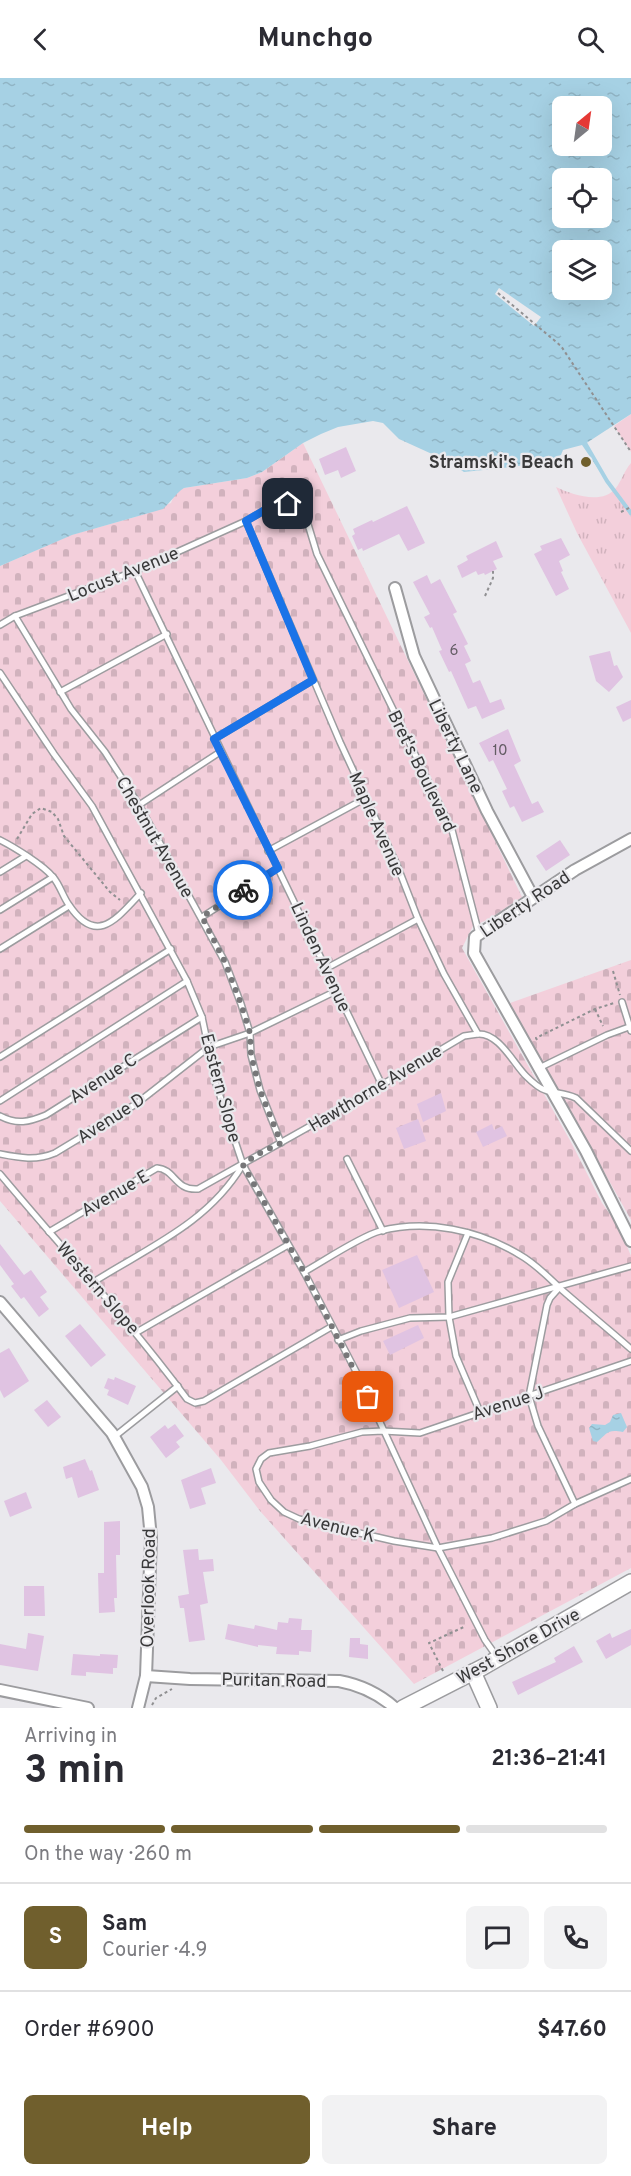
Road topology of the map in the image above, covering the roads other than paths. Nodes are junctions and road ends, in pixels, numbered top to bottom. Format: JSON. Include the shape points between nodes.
{"nodes":[{"id":1,"x":246,"y":521,"type":"junction"},
{"id":2,"x":135,"y":571,"type":"junction"},
{"id":3,"x":395,"y":588,"type":"dead end"},
{"id":4,"x":15,"y":616,"type":"junction"},
{"id":5,"x":0,"y":625,"type":"edge"},
{"id":6,"x":167,"y":634,"type":"junction"},
{"id":7,"x":361,"y":647,"type":"joint"},
{"id":8,"x":0,"y":673,"type":"edge"},
{"id":9,"x":313,"y":680,"type":"junction"},
{"id":10,"x":60,"y":692,"type":"junction"},
{"id":11,"x":214,"y":739,"type":"junction"},
{"id":12,"x":220,"y":752,"type":"junction"},
{"id":13,"x":366,"y":798,"type":"junction"},
{"id":14,"x":138,"y":805,"type":"junction"},
{"id":15,"x":631,"y":839,"type":"edge"},
{"id":16,"x":0,"y":840,"type":"edge"},
{"id":17,"x":268,"y":851,"type":"junction"},
{"id":18,"x":26,"y":856,"type":"junction"},
{"id":19,"x":278,"y":868,"type":"junction"},
{"id":20,"x":0,"y":872,"type":"edge"},
{"id":21,"x":53,"y":877,"type":"junction"},
{"id":22,"x":141,"y":893,"type":"junction"},
{"id":23,"x":534,"y":897,"type":"junction"},
{"id":24,"x":69,"y":906,"type":"junction"},
{"id":25,"x":0,"y":910,"type":"edge"},
{"id":26,"x":202,"y":917,"type":"junction"},
{"id":27,"x":418,"y":919,"type":"junction"},
{"id":28,"x":479,"y":934,"type":"junction"},
{"id":29,"x":0,"y":949,"type":"edge"},
{"id":30,"x":171,"y":949,"type":"junction"},
{"id":31,"x":327,"y":968,"type":"junction"},
{"id":32,"x":187,"y":981,"type":"junction"},
{"id":33,"x":336,"y":991,"type":"junction"},
{"id":34,"x":622,"y":1002,"type":"road end"},
{"id":35,"x":202,"y":1017,"type":"junction"},
{"id":36,"x":630,"y":1029,"type":"edge"},
{"id":37,"x":250,"y":1033,"type":"junction"},
{"id":38,"x":478,"y":1034,"type":"junction"},
{"id":39,"x":209,"y":1047,"type":"junction"},
{"id":40,"x":0,"y":1057,"type":"edge"},
{"id":41,"x":539,"y":1068,"type":"junction"},
{"id":42,"x":381,"y":1083,"type":"junction"},
{"id":43,"x":552,"y":1090,"type":"junction"},
{"id":44,"x":0,"y":1101,"type":"edge"},
{"id":45,"x":0,"y":1116,"type":"edge"},
{"id":46,"x":281,"y":1143,"type":"junction"},
{"id":47,"x":631,"y":1151,"type":"edge"},
{"id":48,"x":0,"y":1154,"type":"edge"},
{"id":49,"x":347,"y":1159,"type":"dead end"},
{"id":50,"x":243,"y":1165,"type":"junction"},
{"id":51,"x":0,"y":1174,"type":"edge"},
{"id":52,"x":383,"y":1231,"type":"junction"},
{"id":53,"x":49,"y":1232,"type":"junction"},
{"id":54,"x":468,"y":1233,"type":"junction"},
{"id":55,"x":631,"y":1241,"type":"edge"},
{"id":56,"x":288,"y":1245,"type":"junction"},
{"id":57,"x":631,"y":1266,"type":"edge"},
{"id":58,"x":304,"y":1272,"type":"junction"},
{"id":59,"x":92,"y":1282,"type":"junction"},
{"id":60,"x":559,"y":1287,"type":"junction"},
{"id":61,"x":0,"y":1302,"type":"edge"},
{"id":62,"x":449,"y":1317,"type":"junction"},
{"id":63,"x":331,"y":1327,"type":"junction"},
{"id":64,"x":137,"y":1332,"type":"junction"},
{"id":65,"x":338,"y":1340,"type":"junction"},
{"id":66,"x":631,"y":1349,"type":"edge"},
{"id":67,"x":631,"y":1361,"type":"edge"},
{"id":68,"x":178,"y":1386,"type":"junction"},
{"id":69,"x":529,"y":1396,"type":"junction"},
{"id":70,"x":480,"y":1412,"type":"junction"},
{"id":71,"x":383,"y":1431,"type":"junction"},
{"id":72,"x":114,"y":1437,"type":"junction"},
{"id":73,"x":631,"y":1479,"type":"edge"},
{"id":74,"x":574,"y":1504,"type":"junction"},
{"id":75,"x":438,"y":1548,"type":"junction"},
{"id":76,"x":631,"y":1582,"type":"edge"},
{"id":77,"x":498,"y":1659,"type":"junction"},
{"id":78,"x":473,"y":1672,"type":"junction"},
{"id":79,"x":146,"y":1676,"type":"junction"},
{"id":80,"x":0,"y":1690,"type":"edge"},
{"id":81,"x":88,"y":1708,"type":"edge"},
{"id":82,"x":138,"y":1708,"type":"edge"},
{"id":83,"x":395,"y":1708,"type":"edge"},
{"id":84,"x":403,"y":1708,"type":"edge"},
{"id":85,"x":489,"y":1708,"type":"edge"}],
"edges":[{"from":1,"to":2,"type":"lane","name":"Locust Avenue"},
{"from":1,"to":7,"type":"lane","name":"Locust Avenue","via":[[281,504],[300,511]]},
{"from":1,"to":9,"type":"lane","name":"Maple Avenue"},
{"from":2,"to":4,"type":"lane","name":"Locust Avenue"},
{"from":2,"to":6,"type":"lane","name":"Linden Avenue"},
{"from":3,"to":23,"type":"street","name":"Liberty Lane","via":[[414,656],[487,811]]},
{"from":4,"to":5,"type":"lane","name":"Locust Avenue"},
{"from":4,"to":10,"type":"lane","name":"Chestnut Avenue"},
{"from":6,"to":10,"type":"lane"},
{"from":6,"to":11,"type":"lane","name":"Linden Avenue"},
{"from":7,"to":28,"type":"lane","name":"Bret's Boulevard","via":[[452,830]]},
{"from":8,"to":22,"type":"lane","name":"Eastern Slope","via":[[92,806]]},
{"from":9,"to":11,"type":"lane"},
{"from":9,"to":13,"type":"lane","name":"Maple Avenue"},
{"from":10,"to":14,"type":"lane","name":"Chestnut Avenue"},
{"from":11,"to":12,"type":"lane","name":"Linden Avenue"},
{"from":12,"to":14,"type":"lane"},
{"from":12,"to":17,"type":"lane","name":"Linden Avenue"},
{"from":13,"to":17,"type":"lane"},
{"from":13,"to":27,"type":"lane","name":"Maple Avenue"},
{"from":14,"to":26,"type":"lane","name":"Chestnut Avenue"},
{"from":15,"to":23,"type":"street","name":"Liberty Road"},
{"from":16,"to":18,"type":"lane"},
{"from":17,"to":19,"type":"lane","name":"Linden Avenue"},
{"from":18,"to":20,"type":"lane"},
{"from":18,"to":21,"type":"lane"},
{"from":19,"to":26,"type":"lane"},
{"from":19,"to":31,"type":"lane","name":"Linden Avenue"},
{"from":21,"to":24,"type":"lane"},
{"from":21,"to":25,"type":"lane"},
{"from":22,"to":24,"type":"lane","via":[[115,921],[101,927],[90,925]]},
{"from":22,"to":30,"type":"lane","name":"Eastern Slope"},
{"from":23,"to":28,"type":"street","name":"Liberty Road"},
{"from":24,"to":29,"type":"lane"},
{"from":26,"to":37,"type":"lane","name":"Chestnut Avenue","via":[[225,962]]},
{"from":27,"to":31,"type":"lane"},
{"from":27,"to":38,"type":"lane","name":"Maple Avenue"},
{"from":28,"to":41,"type":"street","name":"Liberty Road","via":[[473,941],[474,953]]},
{"from":30,"to":32,"type":"lane","name":"Eastern Slope"},
{"from":30,"to":40,"type":"lane"},
{"from":31,"to":33,"type":"lane","name":"Linden Avenue"},
{"from":32,"to":35,"type":"lane","name":"Eastern Slope"},
{"from":32,"to":44,"type":"lane"},
{"from":33,"to":37,"type":"lane","name":"Avenue D"},
{"from":33,"to":42,"type":"lane","name":"Linden Avenue"},
{"from":34,"to":36,"type":"lane"},
{"from":35,"to":39,"type":"lane","name":"Eastern Slope"},
{"from":35,"to":45,"type":"lane","name":"Avenue C","via":[[46,1115],[31,1122]]},
{"from":36,"to":41,"type":"lane","via":[[607,1035]]},
{"from":37,"to":39,"type":"lane","name":"Avenue D"},
{"from":37,"to":46,"type":"lane","name":"Chestnut Avenue","via":[[260,1090]]},
{"from":38,"to":42,"type":"lane","name":"Hawthorne Avenue","via":[[464,1035]]},
{"from":38,"to":43,"type":"lane","name":"Maple Avenue","via":[[494,1040],[540,1088]]},
{"from":39,"to":48,"type":"lane","name":"Avenue D","via":[[136,1104],[55,1153],[25,1159]]},
{"from":39,"to":50,"type":"lane","name":"Eastern Slope","via":[[216,1083]]},
{"from":41,"to":43,"type":"street","name":"Liberty Road"},
{"from":42,"to":46,"type":"lane","name":"Hawthorne Avenue"},
{"from":43,"to":47,"type":"lane","name":"Maple Avenue","via":[[576,1098]]},
{"from":43,"to":55,"type":"street","name":"Liberty Road"},
{"from":46,"to":50,"type":"lane","name":"Hawthorne Avenue"},
{"from":49,"to":52,"type":"lane"},
{"from":50,"to":53,"type":"lane","name":"Avenue E","via":[[194,1190],[157,1168]]},
{"from":50,"to":56,"type":"lane","name":"Eastern Slope"},
{"from":50,"to":59,"type":"lane","via":[[207,1210]]},
{"from":51,"to":53,"type":"lane","name":"Western Slope"},
{"from":52,"to":54,"type":"lane","via":[[432,1225]]},
{"from":52,"to":58,"type":"lane"},
{"from":53,"to":59,"type":"lane","name":"Western Slope"},
{"from":54,"to":60,"type":"lane","via":[[521,1255]]},
{"from":54,"to":62,"type":"lane","via":[[448,1282]]},
{"from":56,"to":58,"type":"lane","name":"Eastern Slope"},
{"from":56,"to":64,"type":"lane"},
{"from":57,"to":60,"type":"lane"},
{"from":58,"to":63,"type":"lane","name":"Eastern Slope"},
{"from":59,"to":64,"type":"lane","name":"Western Slope"},
{"from":60,"to":62,"type":"lane"},
{"from":60,"to":66,"type":"lane"},
{"from":60,"to":69,"type":"lane","via":[[547,1305]]},
{"from":61,"to":72,"type":"street","name":"Overlook Road"},
{"from":62,"to":65,"type":"lane","via":[[410,1318]]},
{"from":62,"to":70,"type":"lane","via":[[456,1356]]},
{"from":63,"to":65,"type":"lane","name":"Eastern Slope"},
{"from":63,"to":68,"type":"lane","name":"Western Slope","via":[[204,1401],[195,1403],[187,1399]]},
{"from":64,"to":68,"type":"lane","name":"Western Slope"},
{"from":65,"to":71,"type":"lane","name":"Eastern Slope"},
{"from":67,"to":69,"type":"lane","name":"Avenue J"},
{"from":68,"to":72,"type":"lane"},
{"from":69,"to":70,"type":"lane","name":"Avenue J"},
{"from":69,"to":74,"type":"lane","via":[[538,1426]]},
{"from":70,"to":71,"type":"lane","name":"Avenue J","via":[[420,1433]]},
{"from":71,"to":75,"type":"lane","name":"Eastern Slope"},
{"from":71,"to":75,"type":"lane","name":"Avenue K","via":[[269,1453],[256,1469],[259,1482],[271,1500],[299,1519]]},
{"from":72,"to":79,"type":"street","name":"Overlook Road","via":[[139,1479],[148,1507],[151,1538]]},
{"from":73,"to":74,"type":"lane"},
{"from":74,"to":75,"type":"lane","via":[[546,1521],[492,1538]]},
{"from":75,"to":77,"type":"lane","name":"Eastern Slope"},
{"from":76,"to":77,"type":"street","name":"West Shore Drive"},
{"from":77,"to":78,"type":"street","name":"West Shore Drive"},
{"from":78,"to":84,"type":"street","name":"West Shore Drive"},
{"from":78,"to":85,"type":"street"},
{"from":79,"to":82,"type":"street","name":"Overlook Road"},
{"from":79,"to":83,"type":"street","name":"Puritan Road","via":[[339,1681],[367,1688]]},
{"from":80,"to":81,"type":"street"}]}
